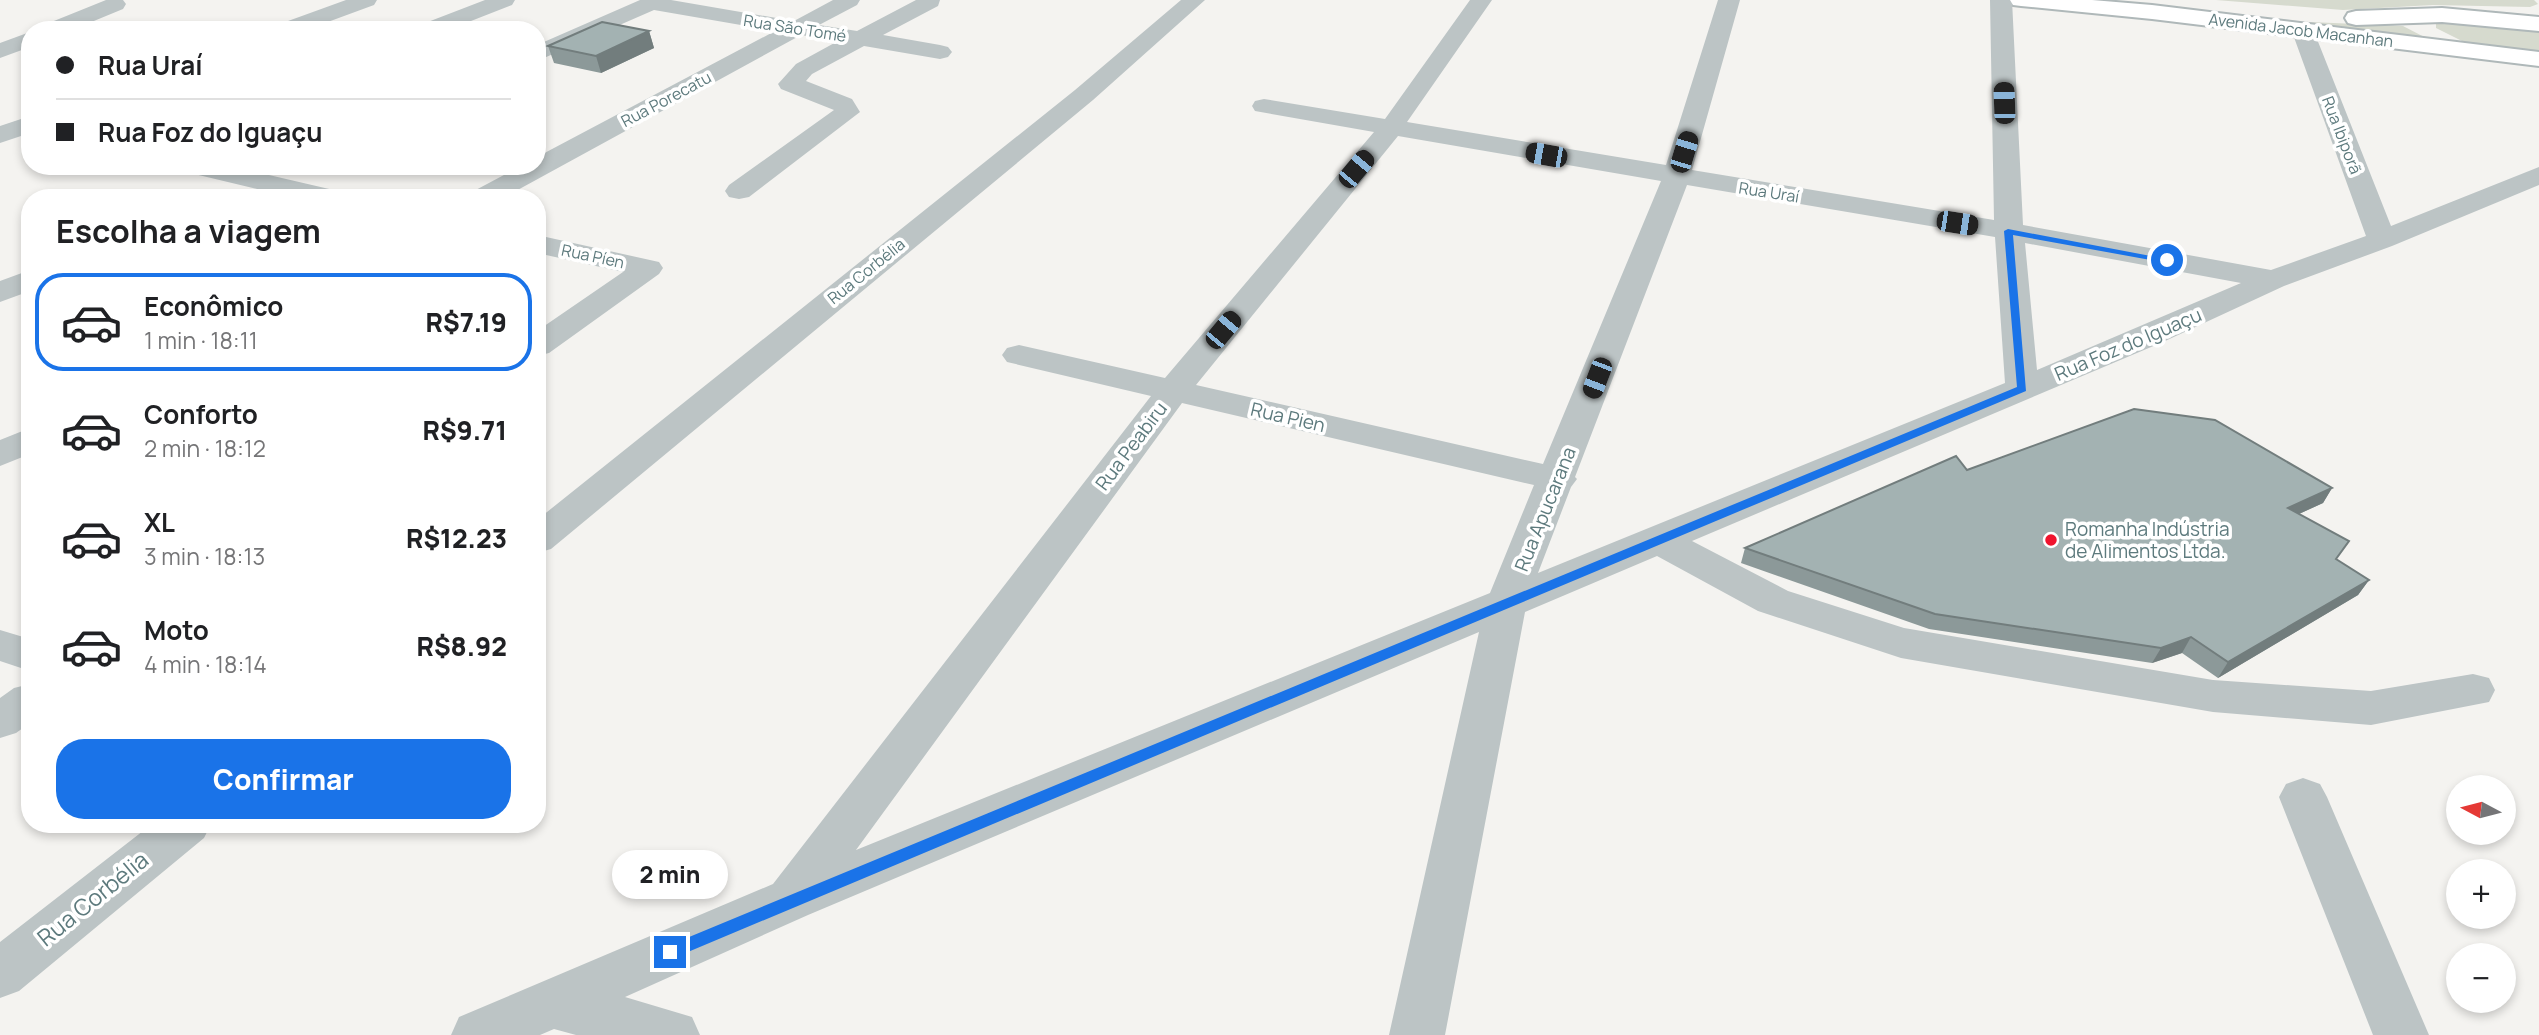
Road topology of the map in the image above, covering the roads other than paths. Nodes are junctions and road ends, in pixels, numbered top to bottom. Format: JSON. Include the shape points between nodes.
{"nodes":[{"id":1,"x":366,"y":0,"type":"edge"},
{"id":2,"x":504,"y":0,"type":"edge"},
{"id":3,"x":849,"y":0,"type":"edge"},
{"id":4,"x":1194,"y":0,"type":"edge"},
{"id":5,"x":1481,"y":0,"type":"edge"},
{"id":6,"x":1729,"y":0,"type":"edge"},
{"id":7,"x":2001,"y":0,"type":"edge"},
{"id":8,"x":2021,"y":0,"type":"edge"},
{"id":9,"x":2154,"y":0,"type":"edge"},
{"id":10,"x":930,"y":1,"type":"edge"},
{"id":11,"x":654,"y":2,"type":"edge"},
{"id":12,"x":115,"y":4,"type":"dead end"},
{"id":13,"x":2449,"y":15,"type":"junction"},
{"id":14,"x":74,"y":21,"type":"edge"},
{"id":15,"x":309,"y":21,"type":"edge"},
{"id":16,"x":451,"y":21,"type":"edge"},
{"id":17,"x":2539,"y":24,"type":"edge"},
{"id":18,"x":796,"y":29,"type":"junction"},
{"id":19,"x":2302,"y":29,"type":"junction"},
{"id":20,"x":860,"y":39,"type":"junction"},
{"id":21,"x":21,"y":43,"type":"edge"},
{"id":22,"x":546,"y":50,"type":"edge"},
{"id":23,"x":2476,"y":50,"type":"junction"},
{"id":24,"x":0,"y":51,"type":"edge"},
{"id":25,"x":940,"y":52,"type":"dead end"},
{"id":26,"x":2539,"y":59,"type":"edge"},
{"id":27,"x":1264,"y":106,"type":"dead end"},
{"id":28,"x":0,"y":118,"type":"edge"},
{"id":29,"x":21,"y":123,"type":"edge"},
{"id":30,"x":21,"y":128,"type":"edge"},
{"id":31,"x":1390,"y":129,"type":"junction"},
{"id":32,"x":0,"y":135,"type":"edge"},
{"id":33,"x":546,"y":164,"type":"edge"},
{"id":34,"x":233,"y":175,"type":"edge"},
{"id":35,"x":265,"y":175,"type":"edge"},
{"id":36,"x":525,"y":175,"type":"edge"},
{"id":37,"x":2539,"y":175,"type":"edge"},
{"id":38,"x":1676,"y":177,"type":"junction"},
{"id":39,"x":254,"y":180,"type":"junction"},
{"id":40,"x":234,"y":189,"type":"edge"},
{"id":41,"x":293,"y":189,"type":"edge"},
{"id":42,"x":499,"y":189,"type":"edge"},
{"id":43,"x":739,"y":191,"type":"dead end"},
{"id":44,"x":2008,"y":231,"type":"junction"},
{"id":45,"x":2382,"y":240,"type":"junction"},
{"id":46,"x":546,"y":246,"type":"edge"},
{"id":47,"x":2273,"y":280,"type":"junction"},
{"id":48,"x":21,"y":283,"type":"edge"},
{"id":49,"x":0,"y":293,"type":"edge"},
{"id":50,"x":546,"y":340,"type":"edge"},
{"id":51,"x":1018,"y":355,"type":"dead end"},
{"id":52,"x":2022,"y":389,"type":"junction"},
{"id":53,"x":1173,"y":391,"type":"junction"},
{"id":54,"x":21,"y":444,"type":"edge"},
{"id":55,"x":0,"y":455,"type":"edge"},
{"id":56,"x":1558,"y":479,"type":"junction"},
{"id":57,"x":546,"y":534,"type":"edge"},
{"id":58,"x":1660,"y":541,"type":"junction"},
{"id":59,"x":1507,"y":603,"type":"junction"},
{"id":60,"x":0,"y":645,"type":"edge"},
{"id":61,"x":21,"y":653,"type":"edge"},
{"id":62,"x":2473,"y":690,"type":"dead end"},
{"id":63,"x":21,"y":706,"type":"edge"},
{"id":64,"x":0,"y":721,"type":"edge"},
{"id":65,"x":2303,"y":797,"type":"dead end"},
{"id":66,"x":176,"y":833,"type":"edge"},
{"id":67,"x":790,"y":900,"type":"junction"},
{"id":68,"x":0,"y":974,"type":"edge"},
{"id":69,"x":551,"y":1003,"type":"junction"},
{"id":70,"x":479,"y":1035,"type":"edge"},
{"id":71,"x":672,"y":1035,"type":"edge"},
{"id":72,"x":1417,"y":1035,"type":"edge"},
{"id":73,"x":2401,"y":1035,"type":"edge"}],
"edges":[{"from":1,"to":15,"type":"street"},
{"from":2,"to":16,"type":"street"},
{"from":3,"to":18,"type":"street","name":"Rua Porecatu"},
{"from":4,"to":57,"type":"street","name":"Rua Corbélia"},
{"from":5,"to":31,"type":"street","name":"Rua Peabiru"},
{"from":6,"to":38,"type":"street","name":"Rua Apucarana"},
{"from":7,"to":44,"type":"street"},
{"from":8,"to":19,"type":"main road","name":"Avenida Jacob Macanhan"},
{"from":9,"to":13,"type":"main road","name":"Avenida Jacob Macanhan","via":[[2329,18]]},
{"from":10,"to":20,"type":"street"},
{"from":11,"to":18,"type":"street","name":"Rua São Tomé"},
{"from":11,"to":22,"type":"street"},
{"from":12,"to":14,"type":"street"},
{"from":13,"to":17,"type":"main road","name":"Avenida Jacob Macanhan"},
{"from":13,"to":23,"type":"main road","via":[[2424,21],[2422,27]]},
{"from":18,"to":20,"type":"street","name":"Rua São Tomé"},
{"from":18,"to":33,"type":"street","name":"Rua Porecatu"},
{"from":19,"to":23,"type":"main road","name":"Avenida Jacob Macanhan"},
{"from":19,"to":45,"type":"street","name":"Rua Ibiporã"},
{"from":20,"to":25,"type":"street","name":"Rua São Tomé"},
{"from":20,"to":43,"type":"street","via":[[804,69],[790,84],[843,104],[847,112]]},
{"from":21,"to":24,"type":"street"},
{"from":23,"to":26,"type":"main road","name":"Avenida Jacob Macanhan"},
{"from":27,"to":31,"type":"street","name":"Rua Uraí"},
{"from":28,"to":29,"type":"street"},
{"from":30,"to":32,"type":"street"},
{"from":31,"to":38,"type":"street","name":"Rua Uraí"},
{"from":31,"to":53,"type":"street","name":"Rua Peabiru"},
{"from":34,"to":39,"type":"street"},
{"from":35,"to":39,"type":"street"},
{"from":36,"to":42,"type":"street","name":"Rua Porecatu"},
{"from":37,"to":45,"type":"street","name":"Rua Foz do Iguaçu"},
{"from":38,"to":44,"type":"street","name":"Rua Uraí"},
{"from":38,"to":56,"type":"street","name":"Rua Apucarana"},
{"from":39,"to":40,"type":"street"},
{"from":39,"to":41,"type":"street"},
{"from":44,"to":47,"type":"street","name":"Rua Uraí"},
{"from":44,"to":52,"type":"street"},
{"from":45,"to":47,"type":"street","name":"Rua Foz do Iguaçu"},
{"from":46,"to":50,"type":"street","name":"Rua Píen","via":[[649,268]]},
{"from":47,"to":52,"type":"street","name":"Rua Foz do Iguaçu"},
{"from":48,"to":49,"type":"street"},
{"from":51,"to":53,"type":"street","name":"Rua Pien"},
{"from":52,"to":58,"type":"street","name":"Rua Foz do Iguaçu"},
{"from":53,"to":56,"type":"street","name":"Rua Pien"},
{"from":53,"to":67,"type":"street","name":"Rua Peabiru"},
{"from":54,"to":55,"type":"street"},
{"from":56,"to":59,"type":"street","name":"Rua Apucarana"},
{"from":58,"to":59,"type":"street","name":"Rua Foz do Iguaçu"},
{"from":58,"to":62,"type":"street","via":[[1773,601],[1900,643],[2213,696],[2371,708]]},
{"from":59,"to":67,"type":"street","name":"Rua Foz do Iguaçu"},
{"from":59,"to":72,"type":"street","name":"Rua Apucarana"},
{"from":60,"to":61,"type":"street"},
{"from":63,"to":64,"type":"street"},
{"from":65,"to":73,"type":"street"},
{"from":66,"to":68,"type":"street","name":"Rua Corbélia"},
{"from":67,"to":69,"type":"street","name":"Rua Foz do Iguaçu"},
{"from":69,"to":70,"type":"street","name":"Rua Foz do Iguaçu"},
{"from":69,"to":71,"type":"street"}]}
